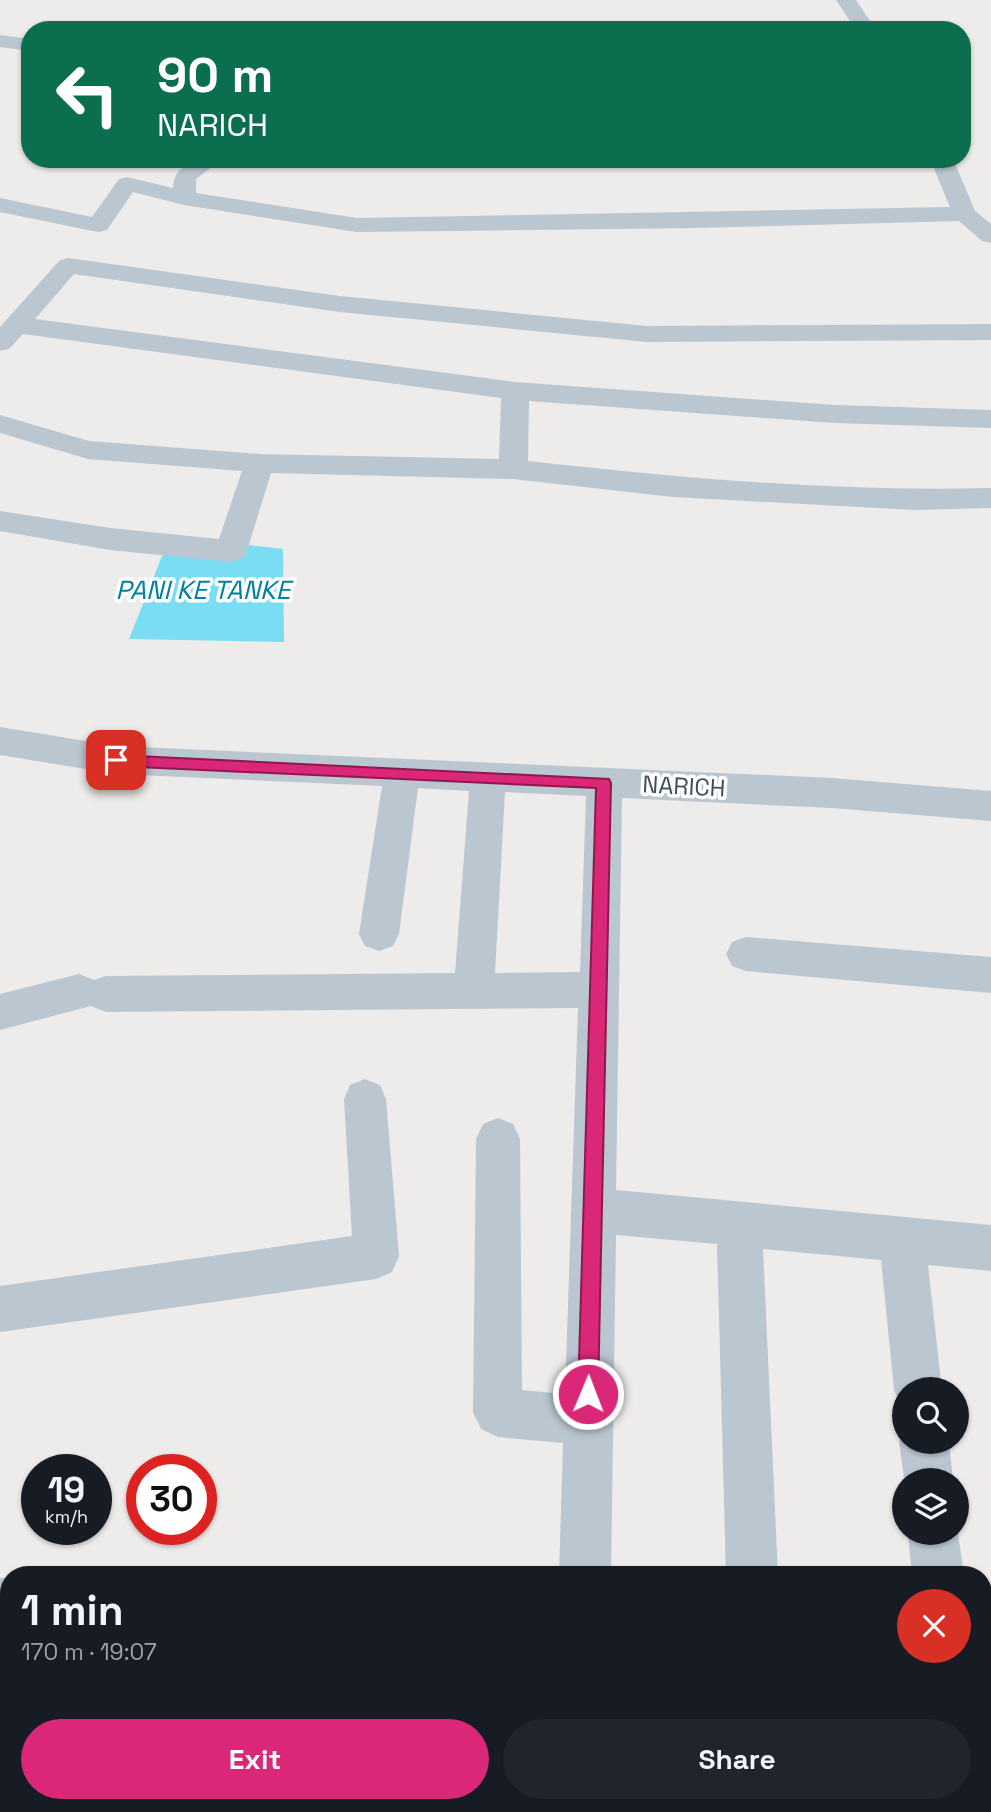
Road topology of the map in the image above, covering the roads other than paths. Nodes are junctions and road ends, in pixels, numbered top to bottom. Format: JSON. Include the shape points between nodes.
{"nodes":[{"id":1,"x":846,"y":0,"type":"edge"},
{"id":2,"x":860,"y":21,"type":"edge"},
{"id":3,"x":0,"y":41,"type":"edge"},
{"id":4,"x":21,"y":44,"type":"edge"},
{"id":5,"x":198,"y":168,"type":"edge"},
{"id":6,"x":945,"y":168,"type":"edge"},
{"id":7,"x":184,"y":198,"type":"junction"},
{"id":8,"x":0,"y":205,"type":"edge"},
{"id":9,"x":965,"y":214,"type":"junction"},
{"id":10,"x":991,"y":236,"type":"edge"},
{"id":11,"x":991,"y":332,"type":"edge"},
{"id":12,"x":8,"y":334,"type":"edge"},
{"id":13,"x":516,"y":391,"type":"junction"},
{"id":14,"x":991,"y":419,"type":"edge"},
{"id":15,"x":0,"y":424,"type":"edge"},
{"id":16,"x":259,"y":463,"type":"junction"},
{"id":17,"x":513,"y":469,"type":"junction"},
{"id":18,"x":991,"y":498,"type":"edge"},
{"id":19,"x":0,"y":521,"type":"edge"},
{"id":20,"x":0,"y":740,"type":"edge"},
{"id":21,"x":402,"y":774,"type":"junction"},
{"id":22,"x":488,"y":778,"type":"junction"},
{"id":23,"x":604,"y":783,"type":"junction"},
{"id":24,"x":991,"y":806,"type":"edge"},
{"id":25,"x":379,"y":933,"type":"dead end"},
{"id":26,"x":746,"y":954,"type":"dead end"},
{"id":27,"x":991,"y":975,"type":"edge"},
{"id":28,"x":597,"y":990,"type":"junction"},
{"id":29,"x":474,"y":991,"type":"junction"},
{"id":30,"x":0,"y":1012,"type":"edge"},
{"id":31,"x":365,"y":1099,"type":"dead end"},
{"id":32,"x":498,"y":1139,"type":"dead end"},
{"id":33,"x":592,"y":1210,"type":"junction"},
{"id":34,"x":738,"y":1224,"type":"junction"},
{"id":35,"x":902,"y":1240,"type":"junction"},
{"id":36,"x":991,"y":1248,"type":"edge"},
{"id":37,"x":0,"y":1310,"type":"edge"},
{"id":38,"x":917,"y":1377,"type":"edge"},
{"id":39,"x":587,"y":1421,"type":"junction"},
{"id":40,"x":935,"y":1545,"type":"edge"},
{"id":41,"x":585,"y":1566,"type":"edge"},
{"id":42,"x":752,"y":1566,"type":"edge"},
{"id":43,"x":937,"y":1566,"type":"edge"}],
"edges":[{"from":1,"to":2,"type":"street"},
{"from":3,"to":4,"type":"street"},
{"from":5,"to":7,"type":"street","via":[[185,176]]},
{"from":6,"to":9,"type":"street"},
{"from":7,"to":8,"type":"street","via":[[127,184],[98,225]]},
{"from":7,"to":9,"type":"street","via":[[357,225]]},
{"from":9,"to":10,"type":"street"},
{"from":11,"to":12,"type":"street","via":[[647,334],[340,304],[68,266]]},
{"from":12,"to":13,"type":"street"},
{"from":13,"to":14,"type":"street","via":[[835,414]]},
{"from":13,"to":17,"type":"street"},
{"from":15,"to":16,"type":"street","via":[[88,450]]},
{"from":16,"to":17,"type":"street"},
{"from":16,"to":19,"type":"street","via":[[231,551],[110,539]]},
{"from":17,"to":18,"type":"street","via":[[673,487],[915,500]]},
{"from":20,"to":21,"type":"street","name":"NARICH","via":[[116,760]]},
{"from":21,"to":22,"type":"street","name":"NARICH"},
{"from":21,"to":25,"type":"street"},
{"from":22,"to":23,"type":"street","name":"NARICH"},
{"from":22,"to":29,"type":"street"},
{"from":23,"to":24,"type":"street","name":"NARICH"},
{"from":23,"to":28,"type":"street"},
{"from":26,"to":27,"type":"street"},
{"from":28,"to":29,"type":"street"},
{"from":28,"to":33,"type":"street"},
{"from":29,"to":30,"type":"street","via":[[93,993]]},
{"from":31,"to":37,"type":"street","via":[[376,1256]]},
{"from":32,"to":39,"type":"street","via":[[498,1412]]},
{"from":33,"to":34,"type":"street"},
{"from":33,"to":39,"type":"street"},
{"from":34,"to":35,"type":"street"},
{"from":34,"to":42,"type":"street"},
{"from":35,"to":36,"type":"street"},
{"from":35,"to":38,"type":"street"},
{"from":39,"to":41,"type":"street"},
{"from":40,"to":43,"type":"street"}]}
